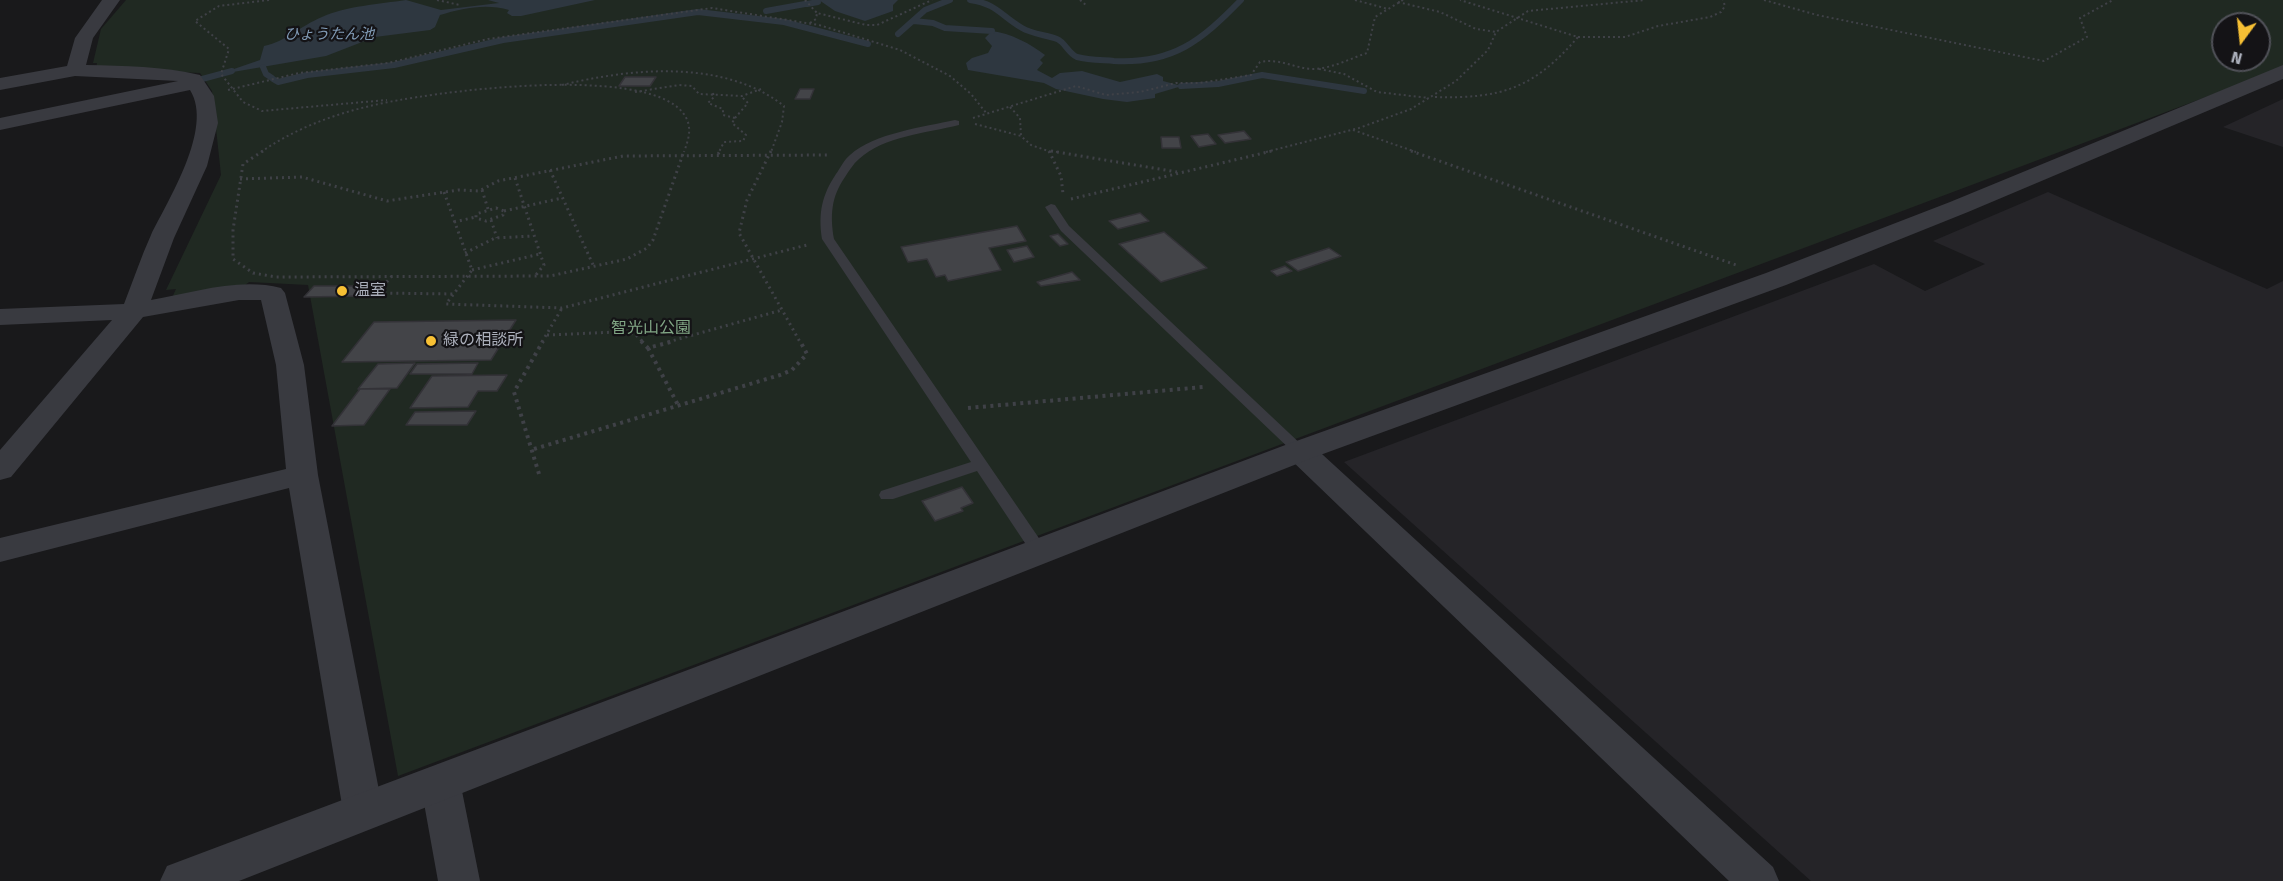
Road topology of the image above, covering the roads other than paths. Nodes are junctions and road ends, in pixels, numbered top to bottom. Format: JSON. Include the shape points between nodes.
{"nodes":[{"id":1,"x":111,"y":0,"type":"edge"},
{"id":2,"x":75,"y":70,"type":"junction"},
{"id":3,"x":2283,"y":71,"type":"edge"},
{"id":4,"x":207,"y":81,"type":"junction"},
{"id":5,"x":0,"y":84,"type":"edge"},
{"id":6,"x":959,"y":122,"type":"road end"},
{"id":7,"x":0,"y":124,"type":"edge"},
{"id":8,"x":1051,"y":207,"type":"dead end"},
{"id":9,"x":134,"y":311,"type":"junction"},
{"id":10,"x":0,"y":317,"type":"edge"},
{"id":11,"x":1300,"y":451,"type":"junction"},
{"id":12,"x":981,"y":464,"type":"junction"},
{"id":13,"x":0,"y":470,"type":"edge"},
{"id":14,"x":302,"y":475,"type":"junction"},
{"id":15,"x":887,"y":495,"type":"dead end"},
{"id":16,"x":0,"y":550,"type":"edge"},
{"id":17,"x":1039,"y":551,"type":"junction"},
{"id":18,"x":440,"y":781,"type":"junction"},
{"id":19,"x":363,"y":811,"type":"junction"},
{"id":20,"x":184,"y":881,"type":"edge"},
{"id":21,"x":459,"y":881,"type":"edge"},
{"id":22,"x":1758,"y":881,"type":"edge"}],
"edges":[{"from":1,"to":2,"type":"street","via":[[84,38]]},
{"from":2,"to":4,"type":"street","via":[[168,73]]},
{"from":2,"to":5,"type":"street"},
{"from":3,"to":11,"type":"street","via":[[1776,279]]},
{"from":4,"to":7,"type":"street"},
{"from":4,"to":9,"type":"street","via":[[208,123],[196,166]]},
{"from":6,"to":12,"type":"lane","via":[[895,139],[857,155],[831,187],[825,223],[828,239]]},
{"from":8,"to":11,"type":"lane","via":[[1065,228]]},
{"from":9,"to":10,"type":"street"},
{"from":9,"to":13,"type":"street"},
{"from":9,"to":14,"type":"street","via":[[239,292],[272,293],[290,365]]},
{"from":11,"to":17,"type":"street"},
{"from":11,"to":22,"type":"street"},
{"from":12,"to":15,"type":"lane"},
{"from":12,"to":17,"type":"lane"},
{"from":14,"to":16,"type":"street"},
{"from":14,"to":19,"type":"street"},
{"from":17,"to":18,"type":"street"},
{"from":18,"to":19,"type":"street"},
{"from":18,"to":21,"type":"street"},
{"from":19,"to":20,"type":"street"}]}
